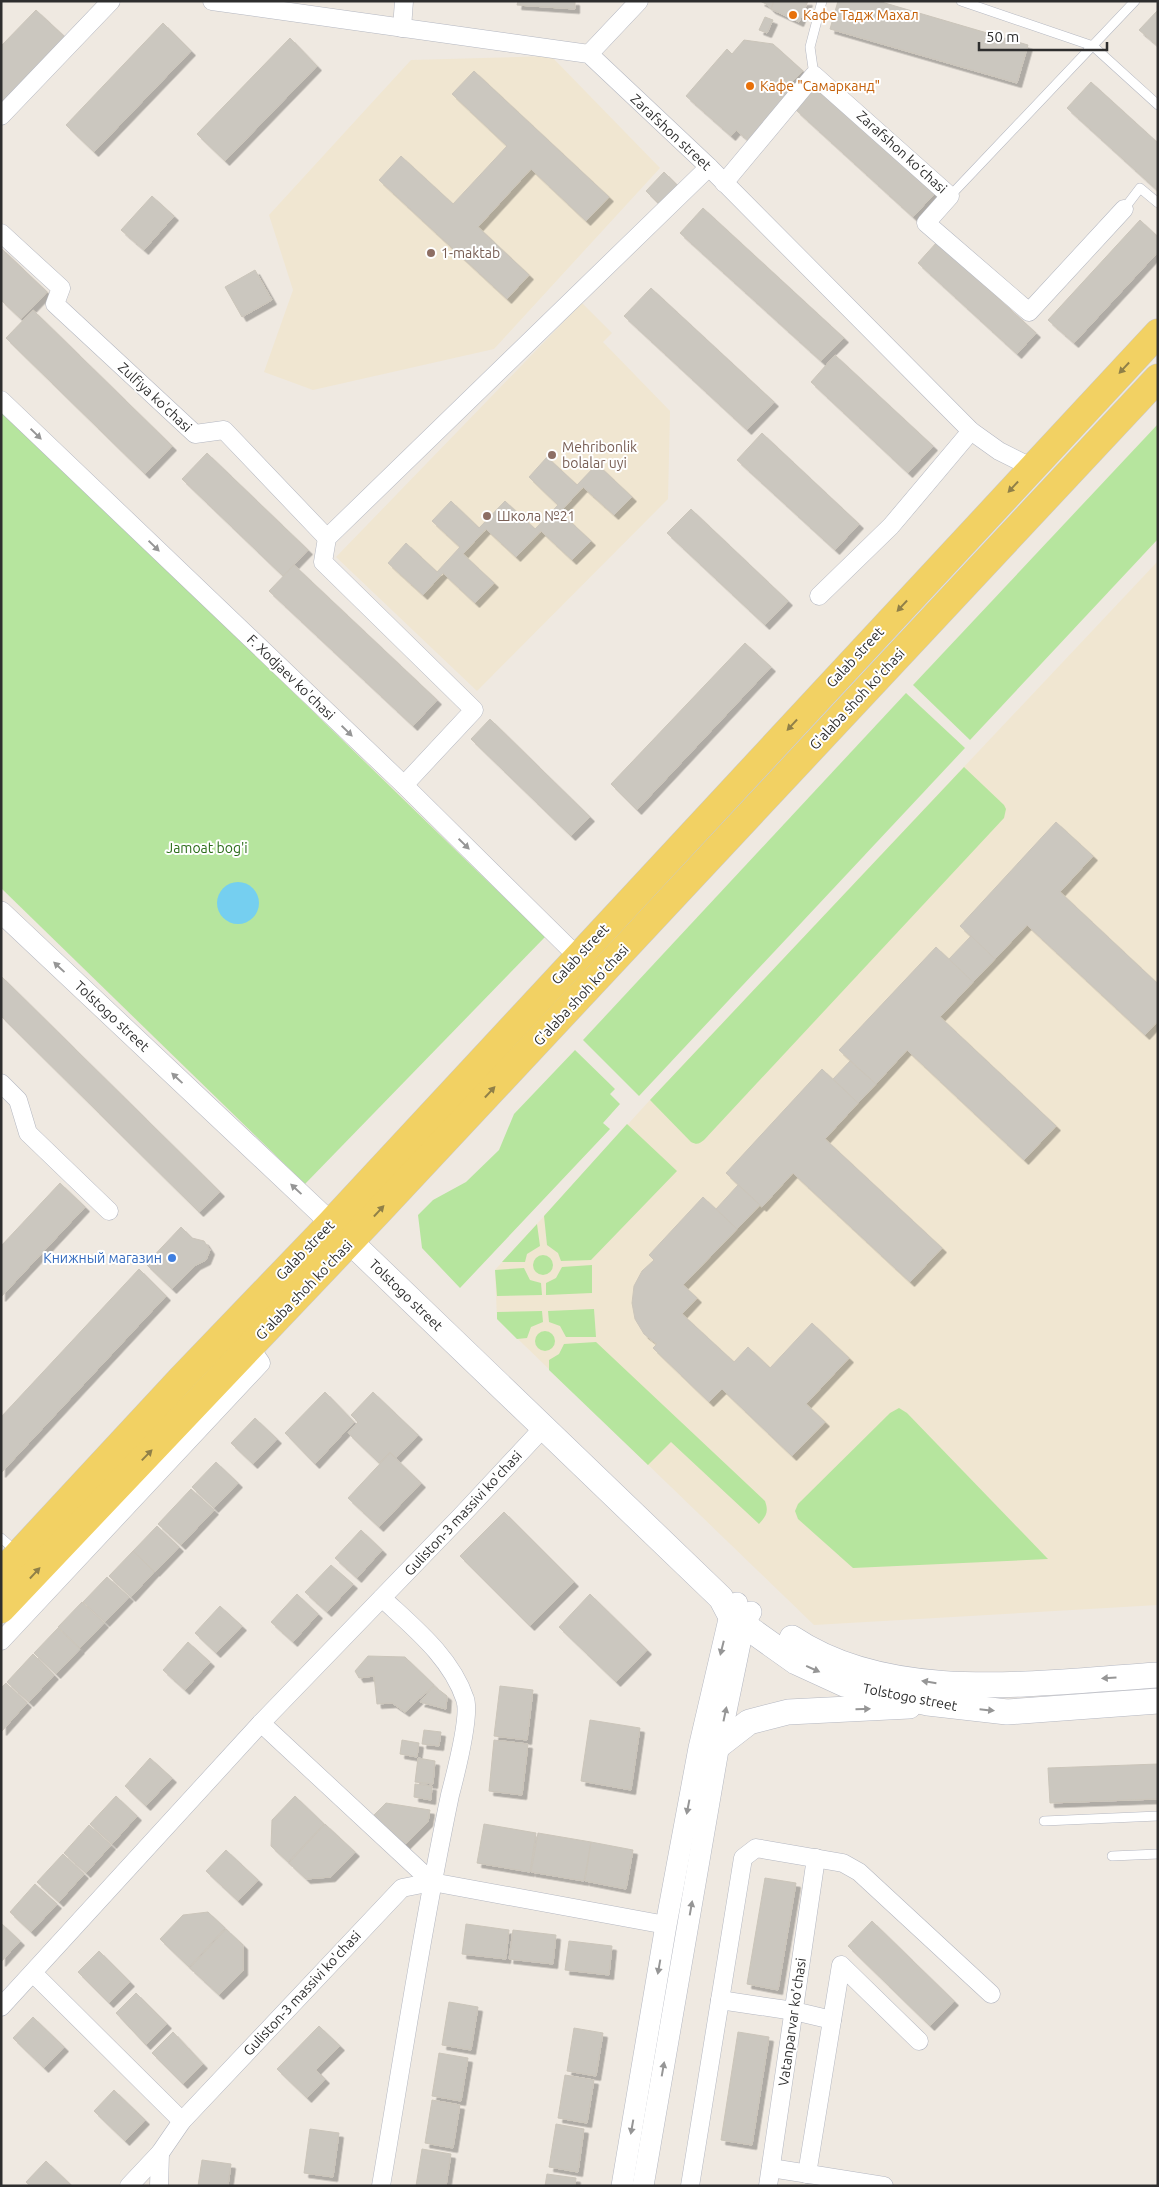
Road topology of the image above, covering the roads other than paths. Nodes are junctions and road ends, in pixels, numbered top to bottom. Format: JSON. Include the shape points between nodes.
{"nodes":[{"id":1,"x":111,"y":1,"type":"edge"},
{"id":2,"x":212,"y":1,"type":"edge"},
{"id":3,"x":404,"y":1,"type":"edge"},
{"id":4,"x":639,"y":1,"type":"edge"},
{"id":5,"x":822,"y":1,"type":"edge"},
{"id":6,"x":961,"y":1,"type":"edge"},
{"id":7,"x":1135,"y":1,"type":"edge"},
{"id":8,"x":402,"y":28,"type":"junction"},
{"id":9,"x":1094,"y":46,"type":"junction"},
{"id":10,"x":589,"y":54,"type":"junction"},
{"id":11,"x":814,"y":74,"type":"junction"},
{"id":12,"x":1158,"y":104,"type":"edge"},
{"id":13,"x":1,"y":116,"type":"edge"},
{"id":14,"x":709,"y":167,"type":"junction"},
{"id":15,"x":724,"y":183,"type":"junction"},
{"id":16,"x":950,"y":196,"type":"junction"},
{"id":17,"x":1158,"y":203,"type":"edge"},
{"id":18,"x":1124,"y":209,"type":"joint"},
{"id":19,"x":1,"y":233,"type":"edge"},
{"id":20,"x":1158,"y":333,"type":"edge"},
{"id":21,"x":1158,"y":378,"type":"edge"},
{"id":22,"x":1,"y":400,"type":"edge"},
{"id":23,"x":971,"y":431,"type":"junction"},
{"id":24,"x":1031,"y":467,"type":"junction"},
{"id":25,"x":327,"y":538,"type":"junction"},
{"id":26,"x":819,"y":596,"type":"dead end"},
{"id":27,"x":404,"y":785,"type":"junction"},
{"id":28,"x":1,"y":912,"type":"edge"},
{"id":29,"x":578,"y":957,"type":"junction"},
{"id":30,"x":1,"y":1083,"type":"edge"},
{"id":31,"x":109,"y":1211,"type":"dead end"},
{"id":32,"x":331,"y":1223,"type":"junction"},
{"id":33,"x":351,"y":1241,"type":"junction"},
{"id":34,"x":250,"y":1347,"type":"junction"},
{"id":35,"x":544,"y":1427,"type":"junction"},
{"id":36,"x":7,"y":1555,"type":"edge"},
{"id":37,"x":382,"y":1598,"type":"junction"},
{"id":38,"x":1,"y":1608,"type":"edge"},
{"id":39,"x":737,"y":1610,"type":"junction"},
{"id":40,"x":1,"y":1641,"type":"edge"},
{"id":41,"x":1158,"y":1675,"type":"edge"},
{"id":42,"x":1158,"y":1702,"type":"edge"},
{"id":43,"x":928,"y":1703,"type":"junction"},
{"id":44,"x":261,"y":1722,"type":"junction"},
{"id":45,"x":718,"y":1746,"type":"junction"},
{"id":46,"x":1158,"y":1816,"type":"edge"},
{"id":47,"x":1044,"y":1821,"type":"dead end"},
{"id":48,"x":1158,"y":1854,"type":"edge"},
{"id":49,"x":1112,"y":1856,"type":"dead end"},
{"id":50,"x":816,"y":1858,"type":"junction"},
{"id":51,"x":432,"y":1882,"type":"junction"},
{"id":52,"x":666,"y":1925,"type":"junction"},
{"id":53,"x":33,"y":1973,"type":"junction"},
{"id":54,"x":991,"y":1994,"type":"dead end"},
{"id":55,"x":720,"y":2000,"type":"junction"},
{"id":56,"x":1,"y":2007,"type":"edge"},
{"id":57,"x":794,"y":2011,"type":"junction"},
{"id":58,"x":832,"y":2020,"type":"junction"},
{"id":59,"x":919,"y":2041,"type":"dead end"},
{"id":60,"x":182,"y":2121,"type":"junction"},
{"id":61,"x":160,"y":2153,"type":"junction"},
{"id":62,"x":771,"y":2168,"type":"junction"},
{"id":63,"x":807,"y":2174,"type":"junction"},
{"id":64,"x":129,"y":2186,"type":"edge"},
{"id":65,"x":159,"y":2186,"type":"edge"},
{"id":66,"x":382,"y":2186,"type":"edge"},
{"id":67,"x":622,"y":2186,"type":"edge"},
{"id":68,"x":643,"y":2186,"type":"edge"},
{"id":69,"x":690,"y":2186,"type":"edge"},
{"id":70,"x":768,"y":2186,"type":"edge"},
{"id":71,"x":884,"y":2186,"type":"edge"}],
"edges":[{"from":1,"to":13,"type":"street"},
{"from":2,"to":8,"type":"street"},
{"from":3,"to":8,"type":"street"},
{"from":4,"to":10,"type":"street"},
{"from":5,"to":11,"type":"lane","via":[[810,47]]},
{"from":6,"to":9,"type":"lane"},
{"from":7,"to":9,"type":"lane"},
{"from":8,"to":10,"type":"street"},
{"from":9,"to":12,"type":"lane"},
{"from":9,"to":16,"type":"lane"},
{"from":10,"to":14,"type":"street","name":"Zarafshon street"},
{"from":11,"to":15,"type":"street"},
{"from":11,"to":16,"type":"street","name":"Zarafshon ko‘chasi"},
{"from":14,"to":15,"type":"street","name":"Zarafshon street"},
{"from":14,"to":25,"type":"street"},
{"from":15,"to":23,"type":"street","name":"Zarafshon street"},
{"from":16,"to":18,"type":"street","name":"Zarafshon ko‘chasi","via":[[926,223],[1029,312]]},
{"from":17,"to":18,"type":"lane","via":[[1140,188]]},
{"from":19,"to":25,"type":"street","name":"Zulfiya ko'chasi","via":[[61,288],[55,304],[195,434],[224,430]]},
{"from":20,"to":24,"type":"main road","name":"Galab street","one_way":true},
{"from":33,"to":21,"type":"main road","name":"G'alaba shoh ko'chasi","one_way":true},
{"from":22,"to":27,"type":"street","name":"F. Xodjaev ko'chasi","one_way":true},
{"from":23,"to":24,"type":"street","name":"Zarafshon street","via":[[999,451]]},
{"from":23,"to":26,"type":"street","via":[[891,526]]},
{"from":24,"to":29,"type":"main road","name":"Galab street","one_way":true},
{"from":25,"to":27,"type":"street","via":[[323,562],[474,710]]},
{"from":27,"to":29,"type":"street","name":"F. Xodjaev ko'chasi","one_way":true},
{"from":32,"to":28,"type":"street","name":"Tolstogo street","one_way":true},
{"from":29,"to":32,"type":"main road","name":"Galab street"},
{"from":30,"to":31,"type":"street","via":[[18,1100],[28,1134]]},
{"from":32,"to":33,"type":"main road","name":"Tolstogo street"},
{"from":32,"to":36,"type":"main road","name":"Galab street"},
{"from":33,"to":34,"type":"main road","name":"G'alaba shoh ko'chasi"},
{"from":33,"to":35,"type":"main road","name":"Tolstogo street"},
{"from":38,"to":34,"type":"main road","name":"G'alaba shoh ko'chasi","one_way":true},
{"from":34,"to":40,"type":"street","via":[[261,1363]]},
{"from":35,"to":37,"type":"street","name":"Guliston-3 massivi ko'chasi"},
{"from":35,"to":39,"type":"main road","name":"Tolstogo street"},
{"from":37,"to":44,"type":"street","name":"Guliston-3 massivi ko'chasi"},
{"from":37,"to":51,"type":"street","via":[[432,1647],[452,1672],[466,1701],[463,1738]]},
{"from":41,"to":39,"type":"main road","name":"Tolstogo street","one_way":true,"via":[[947,1685],[870,1673],[808,1649]]},
{"from":39,"to":43,"type":"main road","name":"Tolstogo street","one_way":true,"via":[[796,1662],[844,1684]]},
{"from":45,"to":39,"type":"street","one_way":true},
{"from":39,"to":52,"type":"street","one_way":true,"via":[[702,1730]]},
{"from":43,"to":42,"type":"main road","name":"Tolstogo street","one_way":true,"via":[[1007,1712]]},
{"from":45,"to":43,"type":"main road","one_way":true,"via":[[749,1722],[788,1712],[895,1708]]},
{"from":44,"to":51,"type":"street"},
{"from":44,"to":53,"type":"street","name":"Guliston-3 massivi ko'chasi"},
{"from":68,"to":45,"type":"street","one_way":true},
{"from":46,"to":47,"type":"lane"},
{"from":48,"to":49,"type":"lane"},
{"from":50,"to":54,"type":"street","via":[[843,1863],[859,1872]]},
{"from":50,"to":55,"type":"street","via":[[756,1848],[743,1858]]},
{"from":50,"to":57,"type":"street","name":"Vatanparvar ko'chasi"},
{"from":51,"to":52,"type":"street"},
{"from":51,"to":60,"type":"street","name":"Guliston-3 massivi ko'chasi","via":[[402,1888]]},
{"from":51,"to":66,"type":"street"},
{"from":52,"to":67,"type":"street","one_way":true},
{"from":53,"to":56,"type":"street","name":"Guliston-3 massivi ko'chasi"},
{"from":53,"to":60,"type":"street"},
{"from":55,"to":57,"type":"street"},
{"from":55,"to":69,"type":"street"},
{"from":57,"to":58,"type":"street"},
{"from":57,"to":62,"type":"street","name":"Vatanparvar ko'chasi"},
{"from":58,"to":59,"type":"street","via":[[841,1965]]},
{"from":58,"to":63,"type":"street"},
{"from":60,"to":61,"type":"street","name":"Guliston-3 massivi ko'chasi"},
{"from":61,"to":64,"type":"street","name":"Guliston-3 massivi ko'chasi"},
{"from":61,"to":65,"type":"street"},
{"from":62,"to":63,"type":"street"},
{"from":62,"to":70,"type":"street","name":"Vatanparvar ko'chasi"},
{"from":63,"to":71,"type":"street"}]}
